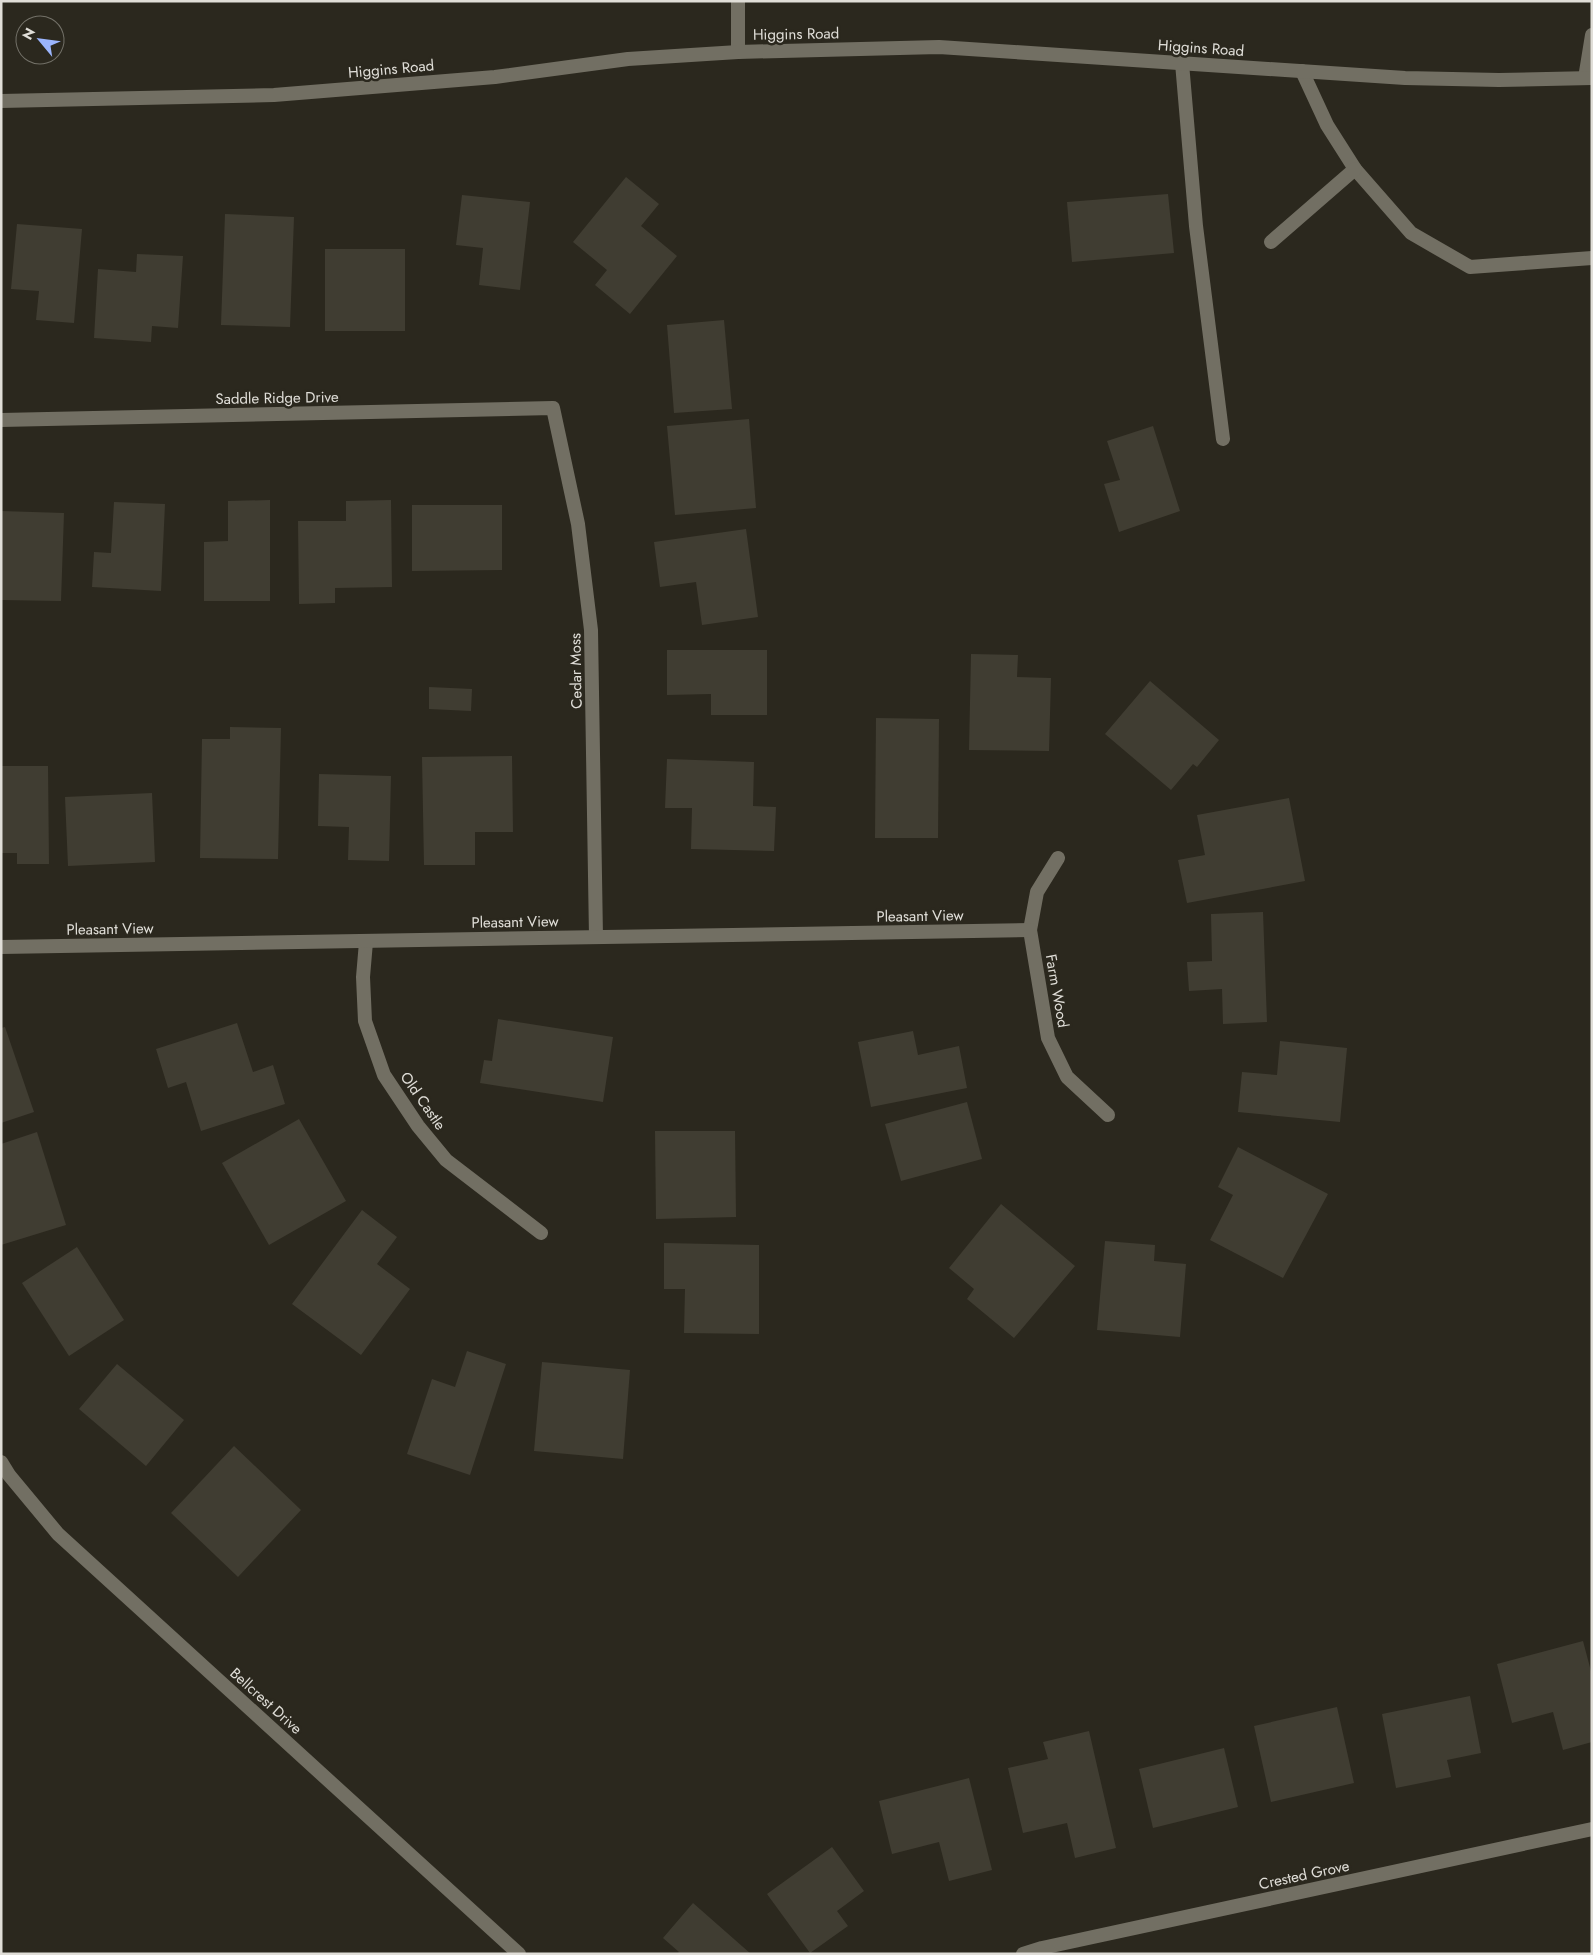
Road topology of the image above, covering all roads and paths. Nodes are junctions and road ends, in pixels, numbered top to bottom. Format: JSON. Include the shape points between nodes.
{"nodes":[{"id":1,"x":738,"y":1,"type":"edge"},
{"id":2,"x":1592,"y":35,"type":"edge"},
{"id":3,"x":738,"y":52,"type":"junction"},
{"id":4,"x":1182,"y":63,"type":"junction"},
{"id":5,"x":1302,"y":71,"type":"junction"},
{"id":6,"x":1588,"y":78,"type":"edge"},
{"id":7,"x":1,"y":101,"type":"edge"},
{"id":8,"x":1355,"y":169,"type":"junction"},
{"id":9,"x":1270,"y":242,"type":"dead end"},
{"id":10,"x":1592,"y":258,"type":"edge"},
{"id":11,"x":553,"y":408,"type":"joint"},
{"id":12,"x":1,"y":420,"type":"edge"},
{"id":13,"x":1223,"y":439,"type":"dead end"},
{"id":14,"x":1058,"y":858,"type":"dead end"},
{"id":15,"x":1030,"y":930,"type":"junction"},
{"id":16,"x":596,"y":937,"type":"junction"},
{"id":17,"x":366,"y":942,"type":"junction"},
{"id":18,"x":1,"y":948,"type":"edge"},
{"id":19,"x":1108,"y":1115,"type":"dead end"},
{"id":20,"x":540,"y":1233,"type":"dead end"},
{"id":21,"x":1,"y":1462,"type":"edge"},
{"id":22,"x":1592,"y":1829,"type":"edge"},
{"id":23,"x":518,"y":1954,"type":"edge"},
{"id":24,"x":1022,"y":1954,"type":"edge"}],
"edges":[{"from":1,"to":3,"type":"street"},
{"from":2,"to":6,"type":"street"},
{"from":3,"to":4,"type":"street","name":"Higgins Road","via":[[938,48]]},
{"from":3,"to":7,"type":"street","name":"Higgins Road","via":[[274,95]]},
{"from":4,"to":5,"type":"street","name":"Higgins Road"},
{"from":4,"to":13,"type":"street","via":[[1196,226]]},
{"from":5,"to":6,"type":"street","name":"Higgins Road","via":[[1404,78]]},
{"from":5,"to":8,"type":"street","via":[[1327,125]]},
{"from":8,"to":9,"type":"street"},
{"from":8,"to":10,"type":"street","via":[[1411,233],[1470,267]]},
{"from":11,"to":12,"type":"street","name":"Saddle Ridge Drive"},
{"from":11,"to":16,"type":"street","name":"Cedar Moss","via":[[578,524],[591,630]]},
{"from":14,"to":15,"type":"street","name":"Farm Wood","via":[[1037,892]]},
{"from":15,"to":16,"type":"street","name":"Pleasant View"},
{"from":15,"to":19,"type":"street","name":"Farm Wood","via":[[1048,1038],[1067,1077]]},
{"from":16,"to":17,"type":"street","name":"Pleasant View"},
{"from":17,"to":18,"type":"street","name":"Pleasant View"},
{"from":17,"to":20,"type":"street","name":"Old Castle","via":[[363,978],[365,1021],[384,1075],[418,1126],[446,1160]]},
{"from":21,"to":23,"type":"street","name":"Bellcrest Drive","via":[[58,1534]]},
{"from":22,"to":24,"type":"street","name":"Crested Grove"}]}
